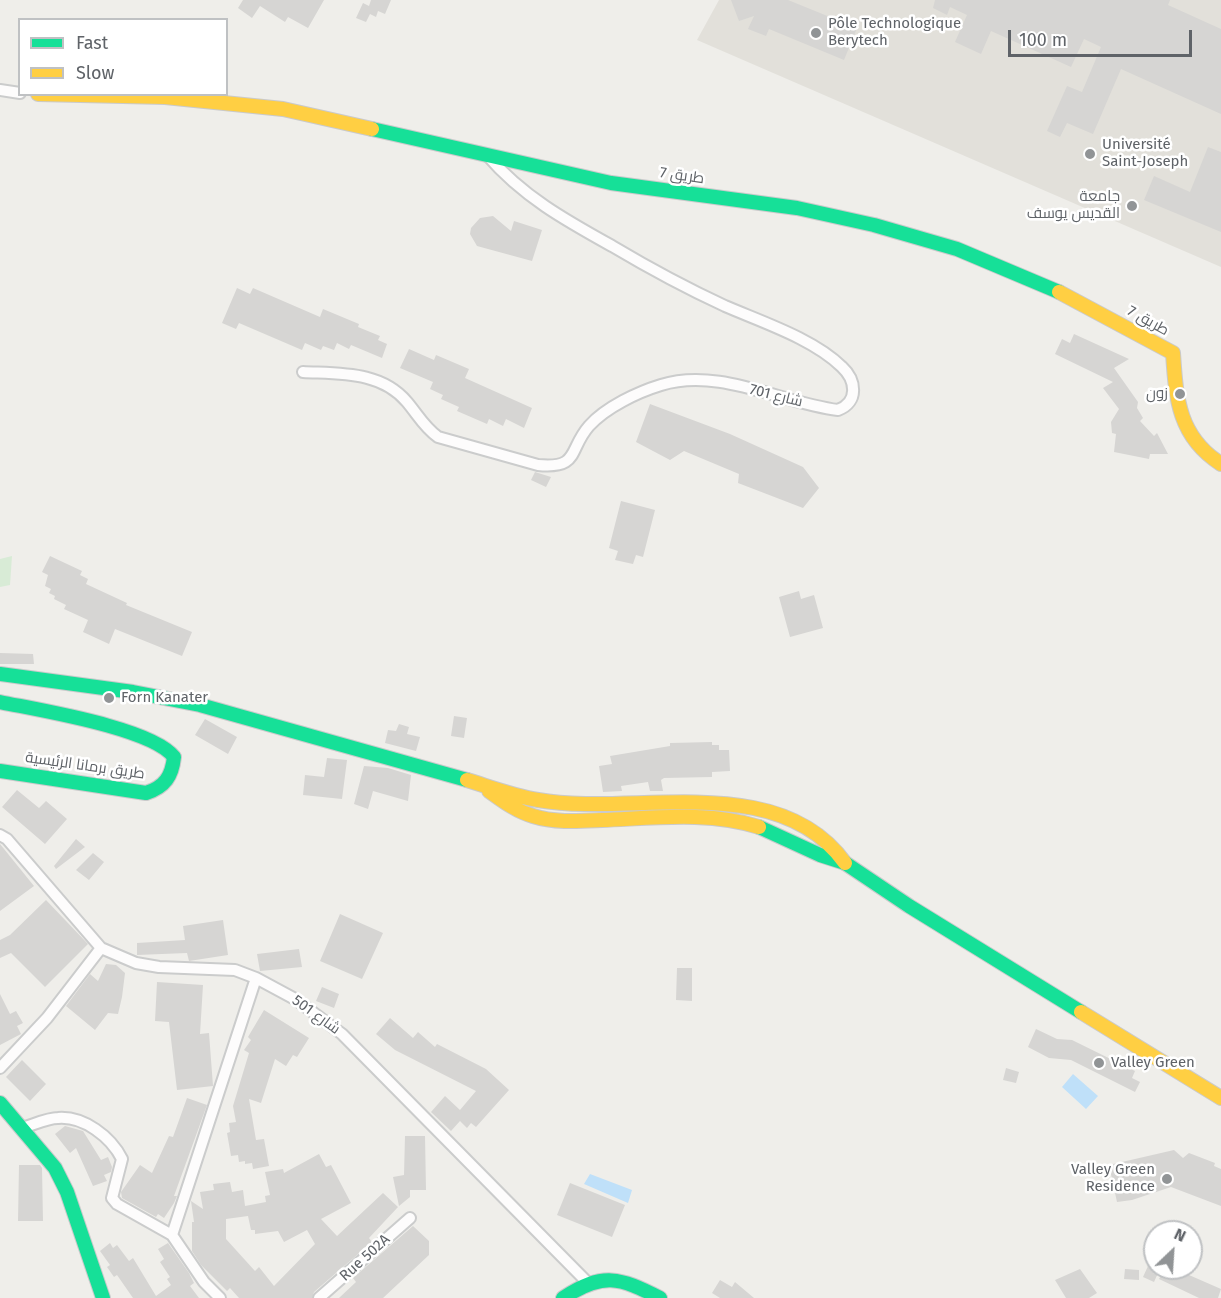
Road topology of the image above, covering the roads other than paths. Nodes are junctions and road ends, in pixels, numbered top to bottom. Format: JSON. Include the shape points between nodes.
{"nodes":[{"id":1,"x":0,"y":90,"type":"edge"},
{"id":2,"x":18,"y":93,"type":"edge"},
{"id":3,"x":123,"y":96,"type":"edge"},
{"id":4,"x":487,"y":155,"type":"junction"},
{"id":5,"x":303,"y":372,"type":"dead end"},
{"id":6,"x":1221,"y":464,"type":"edge"},
{"id":7,"x":0,"y":674,"type":"edge"},
{"id":8,"x":0,"y":702,"type":"edge"},
{"id":9,"x":0,"y":771,"type":"edge"},
{"id":10,"x":0,"y":835,"type":"edge"},
{"id":11,"x":101,"y":948,"type":"junction"},
{"id":12,"x":256,"y":978,"type":"junction"},
{"id":13,"x":0,"y":1068,"type":"edge"},
{"id":14,"x":1221,"y":1098,"type":"edge"},
{"id":15,"x":0,"y":1103,"type":"edge"},
{"id":16,"x":22,"y":1128,"type":"junction"},
{"id":17,"x":410,"y":1218,"type":"dead end"},
{"id":18,"x":172,"y":1235,"type":"junction"},
{"id":19,"x":580,"y":1290,"type":"edge"},
{"id":20,"x":103,"y":1298,"type":"edge"},
{"id":21,"x":220,"y":1298,"type":"edge"},
{"id":22,"x":320,"y":1298,"type":"edge"},
{"id":23,"x":563,"y":1298,"type":"edge"},
{"id":24,"x":660,"y":1298,"type":"edge"}],
"edges":[{"from":1,"to":2,"type":"street"},
{"from":3,"to":4,"type":"street","name":"طريق 7","via":[[283,109]]},
{"from":4,"to":5,"type":"street","name":"شارع 701","via":[[517,186],[572,224],[687,289],[828,354],[851,376],[855,385],[849,401],[838,410],[729,385],[680,381],[662,385],[599,417],[588,427],[572,458],[563,465],[550,467],[438,436],[427,429],[392,388],[374,379]]},
{"from":4,"to":6,"type":"street","name":"طريق 7","via":[[611,183],[797,208],[874,225],[957,249],[1044,284],[1173,353],[1182,421],[1195,446]]},
{"from":7,"to":14,"type":"street","via":[[200,705],[538,800],[573,804],[681,800],[744,805],[770,812],[826,840],[845,863],[929,919]]},
{"from":8,"to":9,"type":"street","name":"طريق برمانا الرئيسية","via":[[139,736],[168,749],[175,766],[166,783],[146,793]]},
{"from":10,"to":11,"type":"street","name":"شارع 501","via":[[7,838]]},
{"from":11,"to":12,"type":"street","name":"شارع 501","via":[[136,963],[235,970]]},
{"from":11,"to":13,"type":"street","via":[[47,1018]]},
{"from":12,"to":18,"type":"street"},
{"from":12,"to":19,"type":"street","name":"شارع 501","via":[[295,999],[342,1034]]},
{"from":15,"to":16,"type":"street"},
{"from":16,"to":18,"type":"street","via":[[56,1118],[72,1118],[91,1126],[122,1159],[112,1198]]},
{"from":16,"to":20,"type":"street","via":[[55,1168],[67,1191]]},
{"from":17,"to":22,"type":"street","name":"Rue 502A"},
{"from":18,"to":21,"type":"street","via":[[204,1282]]},
{"from":19,"to":23,"type":"street"},
{"from":19,"to":24,"type":"street","via":[[598,1280],[621,1282]]}]}
